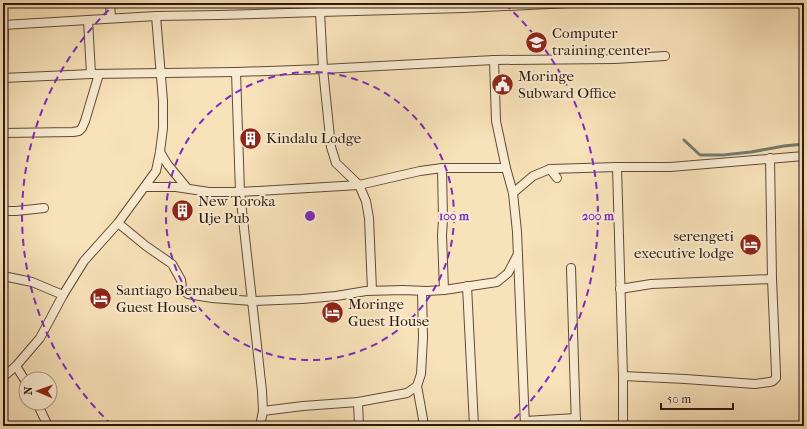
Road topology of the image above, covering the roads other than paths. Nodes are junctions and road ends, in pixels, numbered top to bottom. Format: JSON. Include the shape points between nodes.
{"nodes":[{"id":1,"x":110,"y":3,"type":"edge"},
{"id":2,"x":571,"y":3,"type":"edge"},
{"id":3,"x":320,"y":12,"type":"junction"},
{"id":4,"x":156,"y":16,"type":"junction"},
{"id":5,"x":111,"y":18,"type":"junction"},
{"id":6,"x":88,"y":20,"type":"junction"},
{"id":7,"x":3,"y":25,"type":"edge"},
{"id":8,"x":665,"y":56,"type":"dead end"},
{"id":9,"x":494,"y":60,"type":"junction"},
{"id":10,"x":323,"y":69,"type":"junction"},
{"id":11,"x":236,"y":72,"type":"junction"},
{"id":12,"x":160,"y":73,"type":"junction"},
{"id":13,"x":95,"y":74,"type":"junction"},
{"id":14,"x":3,"y":78,"type":"edge"},
{"id":15,"x":3,"y":133,"type":"edge"},
{"id":16,"x":160,"y":152,"type":"junction"},
{"id":17,"x":804,"y":156,"type":"edge"},
{"id":18,"x":770,"y":158,"type":"junction"},
{"id":19,"x":617,"y":167,"type":"junction"},
{"id":20,"x":442,"y":168,"type":"junction"},
{"id":21,"x":506,"y":168,"type":"junction"},
{"id":22,"x":550,"y":169,"type":"junction"},
{"id":23,"x":557,"y":178,"type":"dead end"},
{"id":24,"x":360,"y":185,"type":"junction"},
{"id":25,"x":145,"y":187,"type":"junction"},
{"id":26,"x":187,"y":188,"type":"junction"},
{"id":27,"x":240,"y":192,"type":"junction"},
{"id":28,"x":513,"y":193,"type":"junction"},
{"id":29,"x":44,"y":208,"type":"dead end"},
{"id":30,"x":3,"y":211,"type":"edge"},
{"id":31,"x":118,"y":223,"type":"junction"},
{"id":32,"x":518,"y":254,"type":"junction"},
{"id":33,"x":571,"y":268,"type":"dead end"},
{"id":34,"x":3,"y":276,"type":"edge"},
{"id":35,"x":772,"y":279,"type":"junction"},
{"id":36,"x":468,"y":286,"type":"junction"},
{"id":37,"x":620,"y":289,"type":"junction"},
{"id":38,"x":372,"y":290,"type":"junction"},
{"id":39,"x":444,"y":290,"type":"junction"},
{"id":40,"x":422,"y":291,"type":"junction"},
{"id":41,"x":63,"y":295,"type":"junction"},
{"id":42,"x":252,"y":301,"type":"junction"},
{"id":43,"x":16,"y":366,"type":"junction"},
{"id":44,"x":19,"y":371,"type":"edge"},
{"id":45,"x":3,"y":376,"type":"edge"},
{"id":46,"x":622,"y":376,"type":"junction"},
{"id":47,"x":417,"y":386,"type":"junction"},
{"id":48,"x":358,"y":402,"type":"junction"},
{"id":49,"x":41,"y":411,"type":"edge"},
{"id":50,"x":263,"y":411,"type":"junction"},
{"id":51,"x":576,"y":422,"type":"edge"},
{"id":52,"x":525,"y":424,"type":"edge"},
{"id":53,"x":48,"y":426,"type":"edge"},
{"id":54,"x":260,"y":426,"type":"edge"},
{"id":55,"x":359,"y":426,"type":"edge"},
{"id":56,"x":423,"y":426,"type":"edge"},
{"id":57,"x":474,"y":426,"type":"edge"},
{"id":58,"x":623,"y":426,"type":"edge"}],
"edges":[{"from":1,"to":5,"type":"street"},
{"from":2,"to":3,"type":"street"},
{"from":3,"to":4,"type":"street"},
{"from":3,"to":10,"type":"street"},
{"from":4,"to":5,"type":"street"},
{"from":4,"to":12,"type":"street"},
{"from":5,"to":6,"type":"street"},
{"from":6,"to":7,"type":"street"},
{"from":6,"to":13,"type":"street"},
{"from":7,"to":14,"type":"street"},
{"from":8,"to":9,"type":"street"},
{"from":9,"to":10,"type":"street"},
{"from":9,"to":21,"type":"street","via":[[496,121]]},
{"from":10,"to":11,"type":"street"},
{"from":10,"to":24,"type":"street","via":[[331,147],[336,163]]},
{"from":11,"to":12,"type":"street"},
{"from":11,"to":27,"type":"street"},
{"from":12,"to":13,"type":"street"},
{"from":12,"to":16,"type":"street","via":[[163,101]]},
{"from":13,"to":14,"type":"street"},
{"from":13,"to":15,"type":"street","via":[[85,121],[79,131]]},
{"from":16,"to":25,"type":"street","via":[[156,172]]},
{"from":16,"to":26,"type":"street"},
{"from":17,"to":18,"type":"street"},
{"from":18,"to":19,"type":"street","via":[[670,166]]},
{"from":18,"to":35,"type":"street"},
{"from":19,"to":22,"type":"street"},
{"from":19,"to":37,"type":"street"},
{"from":20,"to":21,"type":"street"},
{"from":20,"to":24,"type":"street","via":[[420,170]]},
{"from":20,"to":39,"type":"street"},
{"from":21,"to":28,"type":"street"},
{"from":22,"to":23,"type":"street"},
{"from":22,"to":28,"type":"street","via":[[534,176]]},
{"from":24,"to":27,"type":"street"},
{"from":24,"to":38,"type":"street","via":[[370,218]]},
{"from":25,"to":26,"type":"street"},
{"from":25,"to":31,"type":"street"},
{"from":26,"to":27,"type":"street","via":[[209,192]]},
{"from":27,"to":42,"type":"street"},
{"from":28,"to":32,"type":"street"},
{"from":29,"to":30,"type":"street"},
{"from":31,"to":41,"type":"street","via":[[84,261]]},
{"from":31,"to":42,"type":"street","via":[[172,264],[184,291],[188,294]]},
{"from":32,"to":36,"type":"street","via":[[508,273],[497,282]]},
{"from":32,"to":52,"type":"street"},
{"from":33,"to":51,"type":"street"},
{"from":34,"to":41,"type":"street","via":[[32,282]]},
{"from":35,"to":37,"type":"street","via":[[651,284]]},
{"from":35,"to":46,"type":"street","via":[[776,373],[773,381],[755,384]]},
{"from":36,"to":39,"type":"street"},
{"from":36,"to":57,"type":"street"},
{"from":37,"to":46,"type":"street"},
{"from":38,"to":40,"type":"street"},
{"from":38,"to":42,"type":"street","via":[[336,296]]},
{"from":39,"to":40,"type":"street"},
{"from":40,"to":47,"type":"street","via":[[423,338],[421,374]]},
{"from":41,"to":43,"type":"street","via":[[40,338]]},
{"from":42,"to":50,"type":"street"},
{"from":43,"to":44,"type":"street"},
{"from":43,"to":45,"type":"street"},
{"from":46,"to":58,"type":"street"},
{"from":47,"to":48,"type":"street","via":[[407,393]]},
{"from":47,"to":56,"type":"street"},
{"from":48,"to":50,"type":"street"},
{"from":48,"to":55,"type":"street"},
{"from":49,"to":53,"type":"street"},
{"from":50,"to":54,"type":"street"},
{"from":51,"to":52,"type":"street"}]}
